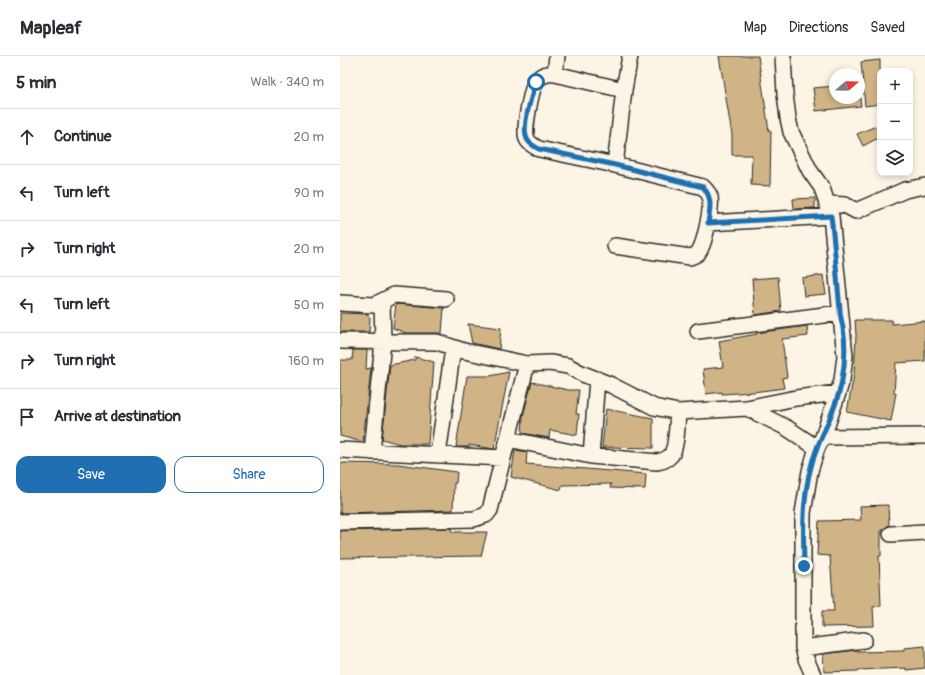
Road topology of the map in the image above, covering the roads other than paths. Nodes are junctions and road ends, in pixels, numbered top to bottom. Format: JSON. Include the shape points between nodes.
{"nodes":[{"id":1,"x":557,"y":56,"type":"edge"},
{"id":2,"x":630,"y":56,"type":"edge"},
{"id":3,"x":783,"y":56,"type":"edge"},
{"id":4,"x":555,"y":74,"type":"junction"},
{"id":5,"x":624,"y":90,"type":"junction"},
{"id":6,"x":615,"y":165,"type":"junction"},
{"id":7,"x":925,"y":186,"type":"edge"},
{"id":8,"x":829,"y":210,"type":"junction"},
{"id":9,"x":708,"y":223,"type":"junction"},
{"id":10,"x":615,"y":246,"type":"dead end"},
{"id":11,"x":446,"y":299,"type":"dead end"},
{"id":12,"x":382,"y":301,"type":"junction"},
{"id":13,"x":340,"y":303,"type":"edge"},
{"id":14,"x":840,"y":313,"type":"junction"},
{"id":15,"x":698,"y":331,"type":"dead end"},
{"id":16,"x":340,"y":341,"type":"edge"},
{"id":17,"x":383,"y":342,"type":"junction"},
{"id":18,"x":453,"y":348,"type":"junction"},
{"id":19,"x":527,"y":364,"type":"junction"},
{"id":20,"x":597,"y":379,"type":"junction"},
{"id":21,"x":838,"y":393,"type":"junction"},
{"id":22,"x":747,"y":408,"type":"junction"},
{"id":23,"x":678,"y":412,"type":"junction"},
{"id":24,"x":925,"y":436,"type":"edge"},
{"id":25,"x":508,"y":439,"type":"junction"},
{"id":26,"x":820,"y":442,"type":"junction"},
{"id":27,"x":340,"y":450,"type":"edge"},
{"id":28,"x":372,"y":452,"type":"junction"},
{"id":29,"x":438,"y":455,"type":"junction"},
{"id":30,"x":591,"y":456,"type":"junction"},
{"id":31,"x":503,"y":458,"type":"junction"},
{"id":32,"x":340,"y":522,"type":"edge"},
{"id":33,"x":925,"y":532,"type":"edge"},
{"id":34,"x":891,"y":534,"type":"dead end"},
{"id":35,"x":864,"y":640,"type":"dead end"},
{"id":36,"x":803,"y":648,"type":"junction"},
{"id":37,"x":813,"y":675,"type":"edge"}],
"edges":[{"from":1,"to":4,"type":"street"},
{"from":2,"to":5,"type":"street"},
{"from":3,"to":8,"type":"street","via":[[791,132],[810,171],[822,188]]},
{"from":4,"to":5,"type":"street"},
{"from":4,"to":6,"type":"street","via":[[541,76],[536,82],[525,128],[526,138],[531,145],[539,149]]},
{"from":5,"to":6,"type":"street"},
{"from":6,"to":9,"type":"street","via":[[703,187],[708,192],[711,205]]},
{"from":7,"to":8,"type":"street","via":[[905,190],[856,211],[845,205]]},
{"from":8,"to":9,"type":"street"},
{"from":8,"to":14,"type":"street","via":[[836,254]]},
{"from":9,"to":10,"type":"street","via":[[699,252],[690,257]]},
{"from":11,"to":12,"type":"street","via":[[394,295]]},
{"from":12,"to":13,"type":"street","via":[[374,305]]},
{"from":12,"to":17,"type":"street"},
{"from":14,"to":15,"type":"street"},
{"from":14,"to":21,"type":"street","via":[[845,356]]},
{"from":16,"to":17,"type":"street"},
{"from":17,"to":18,"type":"street","via":[[438,342]]},
{"from":17,"to":28,"type":"street"},
{"from":18,"to":19,"type":"street"},
{"from":18,"to":29,"type":"street"},
{"from":19,"to":20,"type":"street","via":[[550,363],[568,366]]},
{"from":19,"to":25,"type":"street"},
{"from":20,"to":23,"type":"street","via":[[654,407]]},
{"from":20,"to":30,"type":"street"},
{"from":21,"to":22,"type":"street"},
{"from":21,"to":26,"type":"street"},
{"from":22,"to":23,"type":"street"},
{"from":22,"to":26,"type":"street"},
{"from":23,"to":30,"type":"street","via":[[674,448],[671,455],[663,461]]},
{"from":24,"to":26,"type":"street"},
{"from":25,"to":30,"type":"street"},
{"from":25,"to":31,"type":"street"},
{"from":26,"to":36,"type":"street","via":[[810,471],[803,513]]},
{"from":27,"to":28,"type":"street"},
{"from":28,"to":29,"type":"street"},
{"from":29,"to":31,"type":"street"},
{"from":31,"to":32,"type":"street","via":[[490,510],[481,517]]},
{"from":33,"to":34,"type":"street"},
{"from":35,"to":36,"type":"street"},
{"from":36,"to":37,"type":"street"}]}
